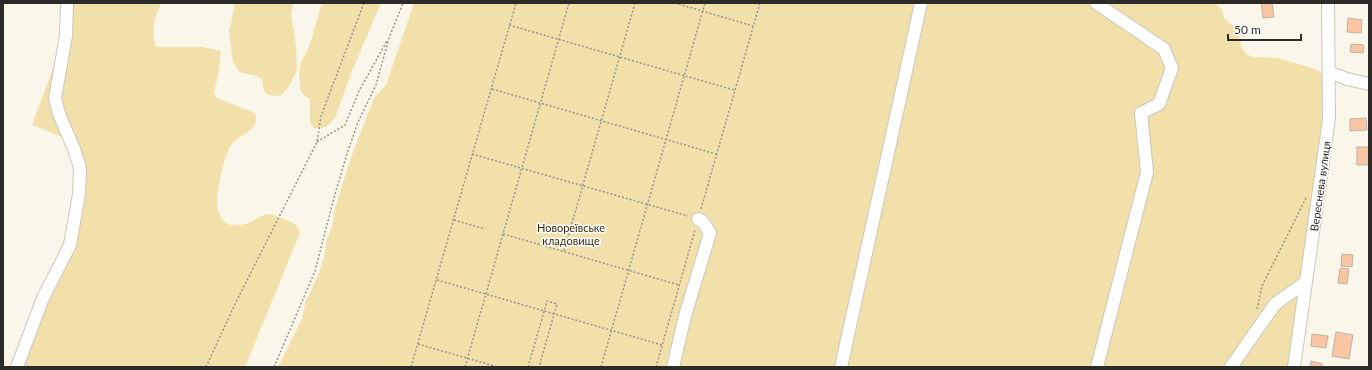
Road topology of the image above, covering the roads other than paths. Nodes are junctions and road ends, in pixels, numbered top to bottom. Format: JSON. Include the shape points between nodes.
{"nodes":[{"id":1,"x":67,"y":3,"type":"edge"},
{"id":2,"x":921,"y":3,"type":"edge"},
{"id":3,"x":1096,"y":3,"type":"edge"},
{"id":4,"x":1328,"y":3,"type":"edge"},
{"id":5,"x":1329,"y":72,"type":"junction"},
{"id":6,"x":1369,"y":84,"type":"edge"},
{"id":7,"x":698,"y":219,"type":"road end"},
{"id":8,"x":1306,"y":282,"type":"junction"},
{"id":9,"x":17,"y":367,"type":"edge"},
{"id":10,"x":673,"y":367,"type":"edge"},
{"id":11,"x":841,"y":367,"type":"edge"},
{"id":12,"x":1097,"y":367,"type":"edge"},
{"id":13,"x":1231,"y":367,"type":"edge"},
{"id":14,"x":1294,"y":367,"type":"edge"}],
"edges":[{"from":1,"to":9,"type":"street","via":[[66,36],[55,98],[80,168],[79,194],[70,245],[44,298]]},
{"from":2,"to":11,"type":"street"},
{"from":3,"to":12,"type":"street","via":[[1164,49],[1172,68],[1159,104],[1141,113],[1147,172]]},
{"from":4,"to":5,"type":"street","name":"Вереснева вулиця"},
{"from":5,"to":6,"type":"street"},
{"from":5,"to":8,"type":"street","name":"Вереснева вулиця","via":[[1329,119]]},
{"from":7,"to":10,"type":"street","via":[[710,233],[685,316]]},
{"from":8,"to":13,"type":"street","via":[[1275,304]]},
{"from":8,"to":14,"type":"street","name":"Вереснева вулиця"}]}
